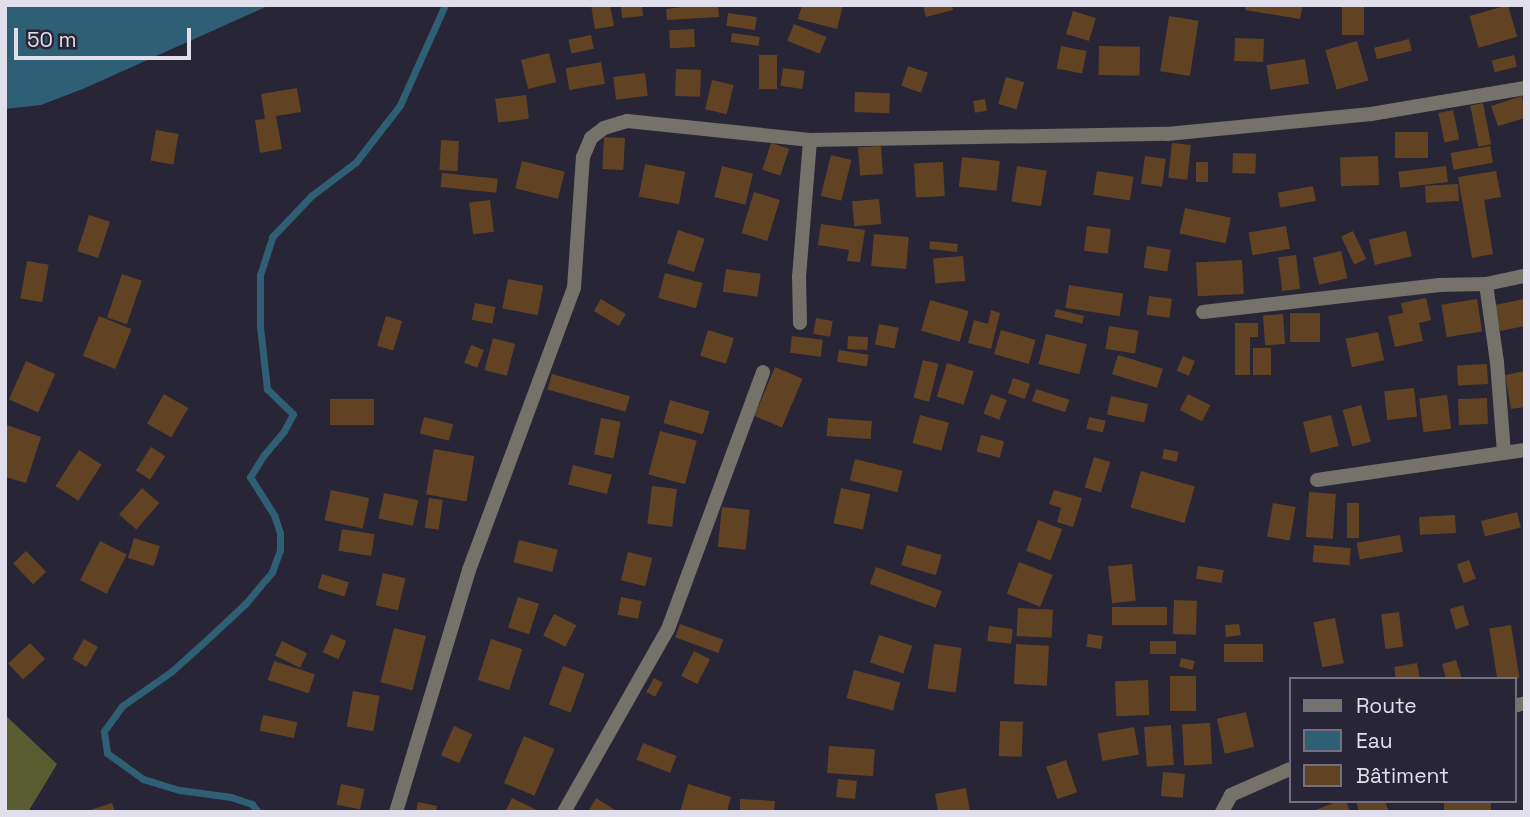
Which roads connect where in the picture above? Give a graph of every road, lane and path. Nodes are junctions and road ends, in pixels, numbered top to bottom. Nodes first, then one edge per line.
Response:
1 (1525, 88) edge
2 (810, 140) junction
3 (1525, 276) edge
4 (1486, 284) junction
5 (1203, 312) dead end
6 (800, 323) dead end
7 (763, 372) dead end
8 (1525, 450) edge
9 (1504, 453) junction
10 (1317, 480) dead end
11 (1288, 770) edge
12 (396, 812) edge
13 (564, 812) edge
14 (1222, 812) edge

1 - 2 street
2 - 6 street
2 - 12 street
3 - 4 street
4 - 5 street
4 - 9 street
7 - 13 street
8 - 9 street
9 - 10 street
11 - 14 street

